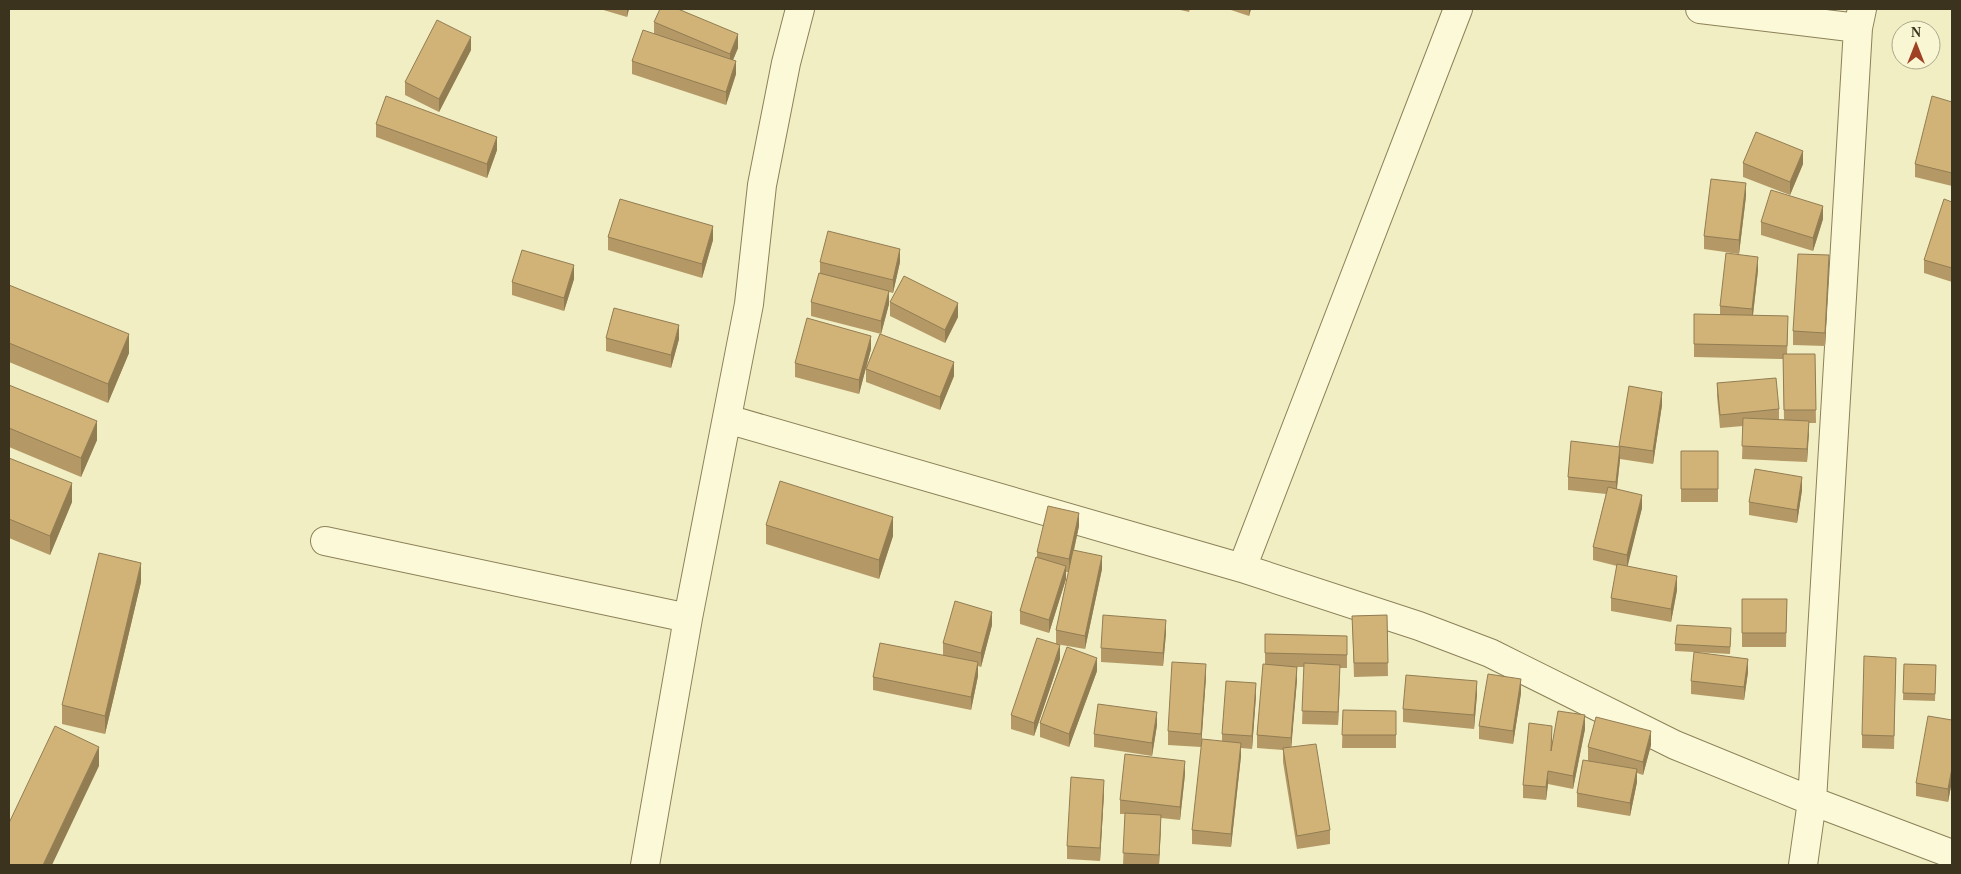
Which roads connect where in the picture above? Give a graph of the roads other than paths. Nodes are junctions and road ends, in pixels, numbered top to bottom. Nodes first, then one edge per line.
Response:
1 (800, 9) edge
2 (1458, 9) edge
3 (1700, 9) edge
4 (1860, 18) edge
5 (727, 419) junction
6 (325, 541) dead end
7 (1242, 568) junction
8 (688, 618) junction
9 (1812, 801) junction
10 (1952, 854) edge
11 (645, 865) edge
12 (1803, 865) edge

1 - 5 street
2 - 7 street
3 - 4 street
4 - 9 street
5 - 7 street
5 - 8 street
6 - 8 street
7 - 9 street
8 - 11 street
9 - 10 street
9 - 12 street

